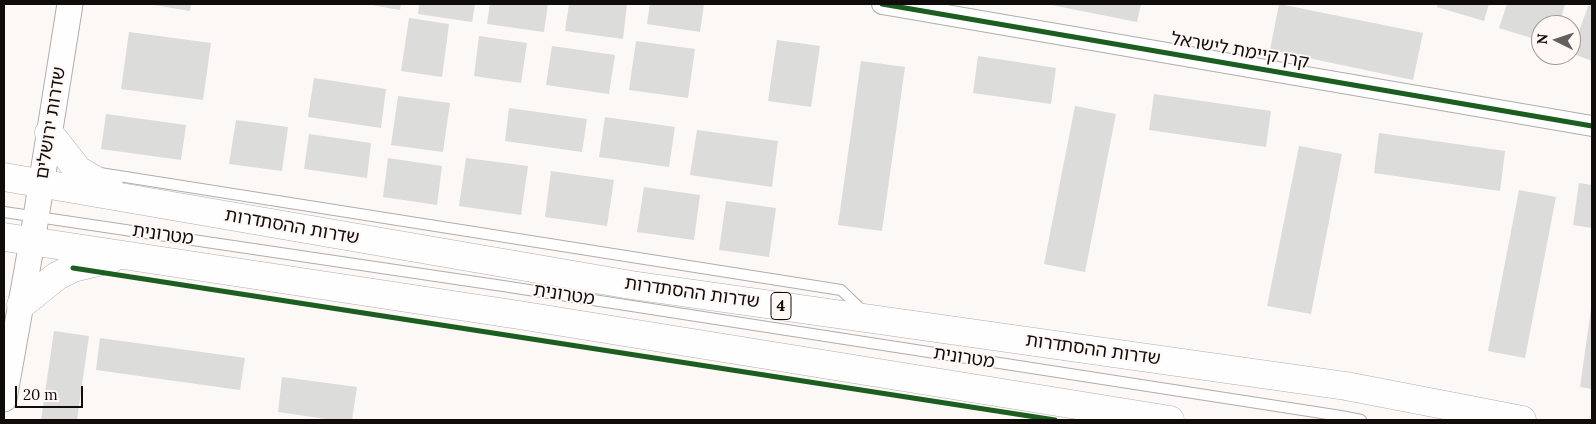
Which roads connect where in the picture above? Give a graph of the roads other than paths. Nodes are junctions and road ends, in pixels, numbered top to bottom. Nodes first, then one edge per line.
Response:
1 (70, 4) edge
2 (882, 4) edge
3 (1592, 126) edge
4 (49, 132) junction
5 (78, 170) junction
6 (4, 177) edge
7 (41, 183) junction
8 (127, 198) junction
9 (272, 200) junction
10 (233, 209) junction
11 (4, 212) edge
12 (34, 229) junction
13 (4, 237) edge
14 (126, 256) junction
15 (21, 305) junction
16 (871, 319) junction
17 (4, 398) edge
18 (1170, 420) edge
19 (1361, 420) edge
20 (1522, 420) edge

1 - 4 street, שדרות ירושלים
2 - 3 street, קרן קיימת לישראל
4 - 5 highway
4 - 7 street, שדרות ירושלים
5 - 8 highway
5 - 9 lane
6 - 7 highway, 4
7 - 8 highway, שדרות ההסתדרות / 4
7 - 12 street, שדרות ירושלים
8 - 10 highway, שדרות ההסתדרות / 4
9 - 10 lane
9 - 16 lane
10 - 16 highway, שדרות ההסתדרות / 4
11 - 12 lane, מטרונית
12 - 13 highway
12 - 14 highway
12 - 15 street, שדרות ירושלים
12 - 19 lane, מטרונית
14 - 15 highway
14 - 18 highway
15 - 17 street, שדרות ירושלים
16 - 20 highway, שדרות ההסתדרות / 4

